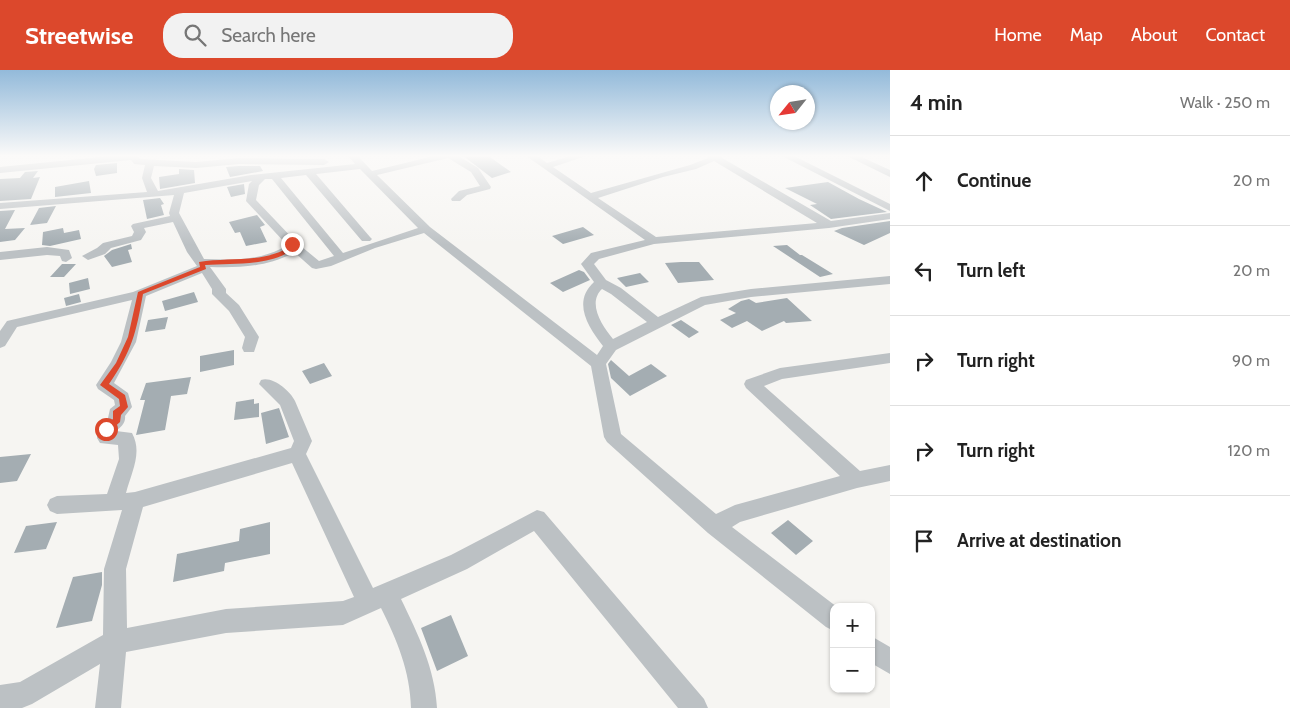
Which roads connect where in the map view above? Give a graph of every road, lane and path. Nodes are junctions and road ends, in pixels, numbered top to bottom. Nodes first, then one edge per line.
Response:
1 (150, 185) edge
2 (216, 185) edge
3 (254, 185) edge
4 (282, 185) edge
5 (320, 185) edge
6 (382, 185) edge
7 (485, 185) edge
8 (572, 185) edge
9 (632, 185) edge
10 (760, 185) edge
11 (843, 185) edge
12 (180, 191) junction
13 (151, 195) junction
14 (590, 197) junction
15 (456, 198) dead end
16 (0, 206) edge
17 (890, 208) edge
18 (890, 216) edge
19 (177, 218) junction
20 (829, 225) junction
21 (426, 229) junction
22 (366, 240) dead end
23 (654, 242) junction
24 (294, 246) junction
25 (337, 253) dead end
26 (0, 256) edge
27 (88, 256) dead end
28 (66, 258) dead end
29 (202, 266) junction
30 (890, 280) edge
31 (601, 283) junction
32 (140, 293) junction
33 (656, 322) junction
34 (0, 343) edge
35 (611, 346) junction
36 (249, 348) dead end
37 (890, 358) edge
38 (598, 364) junction
39 (267, 384) dead end
40 (297, 454) junction
41 (890, 473) edge
42 (857, 480) junction
43 (135, 501) junction
44 (114, 502) junction
45 (57, 505) dead end
46 (715, 526) junction
47 (377, 598) junction
48 (830, 616) edge
49 (115, 642) junction
50 (875, 651) edge
51 (890, 662) edge
52 (41, 685) junction
53 (0, 698) edge
54 (27, 708) edge
55 (108, 708) edge
56 (424, 708) edge
57 (695, 708) edge

1 - 13 street
2 - 12 street
3 - 24 street
4 - 25 street
5 - 22 street
6 - 21 street
7 - 15 street
8 - 14 street
9 - 14 street
10 - 20 street
11 - 17 street
12 - 13 street
12 - 19 street
13 - 16 street
14 - 23 street
18 - 20 street
19 - 27 street
19 - 29 street
20 - 23 street
21 - 24 street
21 - 38 street
23 - 31 street
24 - 29 street
26 - 28 street
29 - 32 street
29 - 36 street
30 - 33 street
31 - 33 street
31 - 35 street
32 - 34 street
32 - 44 street
33 - 35 street
35 - 38 street
37 - 42 street
38 - 46 street
39 - 40 street
40 - 43 street
40 - 47 street
41 - 42 street
42 - 46 street
43 - 44 street
43 - 49 street
44 - 45 street
46 - 48 street
47 - 49 street
47 - 56 street
47 - 57 street
49 - 52 street
49 - 55 street
50 - 51 street
52 - 53 street
52 - 54 street

